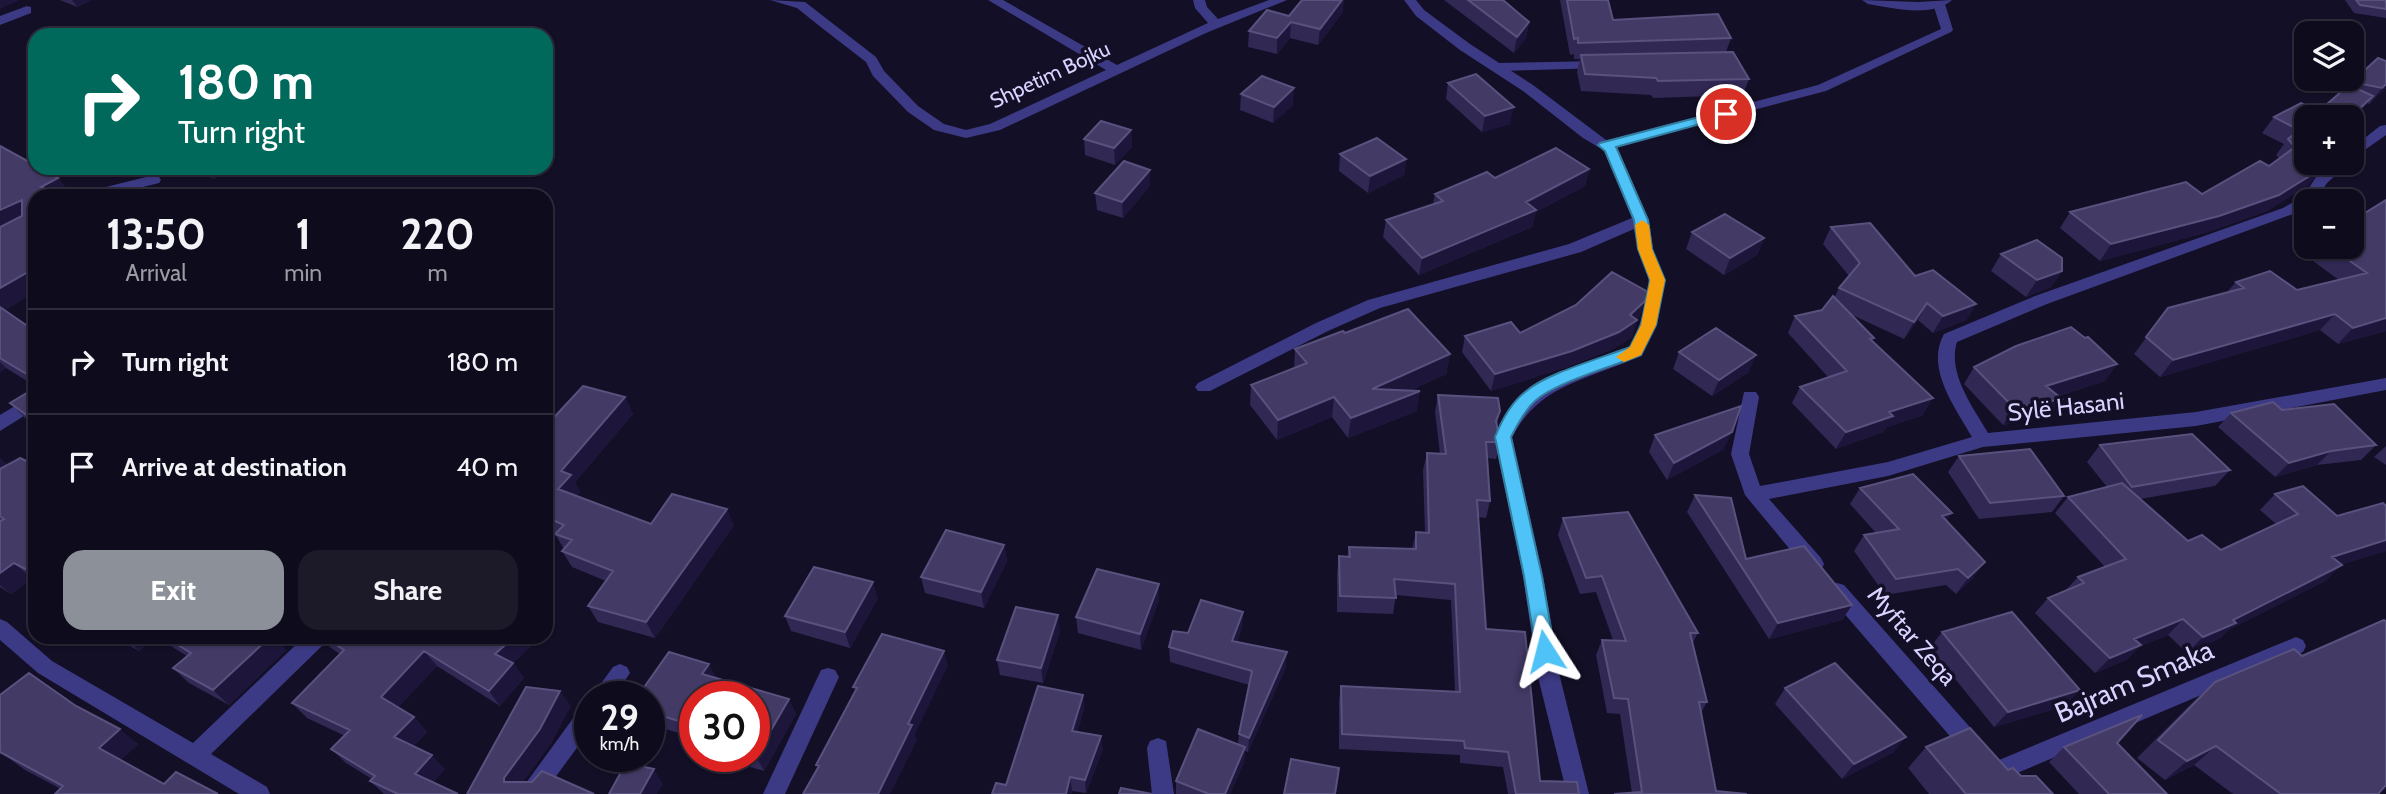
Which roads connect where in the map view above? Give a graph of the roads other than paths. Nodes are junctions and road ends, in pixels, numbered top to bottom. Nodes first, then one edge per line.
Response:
1 (776, 0) edge
2 (994, 0) edge
3 (1199, 0) edge
4 (1281, 0) edge
5 (1410, 0) edge
6 (1868, 0) edge
7 (1942, 2) edge
8 (27, 10) dead end
9 (0, 21) edge
10 (1216, 24) junction
11 (1608, 65) edge
12 (1497, 67) junction
13 (1115, 69) junction
14 (2385, 129) edge
15 (1605, 145) junction
16 (2364, 146) edge
17 (2327, 175) edge
18 (154, 180) dead end
19 (117, 189) edge
20 (1641, 220) junction
21 (2386, 384) edge
22 (1204, 387) dead end
23 (1750, 397) dead end
24 (28, 405) edge
25 (0, 424) edge
26 (1983, 440) junction
27 (1754, 495) junction
28 (0, 628) edge
29 (311, 644) edge
30 (2296, 646) dead end
31 (45, 667) junction
32 (620, 673) dead end
33 (828, 677) dead end
34 (614, 681) edge
35 (27, 682) edge
36 (574, 735) edge
37 (1158, 748) dead end
38 (194, 756) junction
39 (2002, 779) joint
40 (259, 794) edge
41 (530, 794) edge
42 (774, 794) edge
43 (1163, 794) edge
44 (1578, 794) edge

1 - 13 street, Shpetim Bojku
2 - 13 street
3 - 10 street
4 - 10 street, Shpetim Bojku
5 - 12 street
6 - 7 street
7 - 15 lane
8 - 9 street
10 - 13 street, Shpetim Bojku
11 - 12 lane
12 - 15 street
14 - 16 street
15 - 20 street
17 - 26 street
18 - 19 street
20 - 22 street
20 - 44 street
21 - 26 street, Sylë Hasani
23 - 27 street, Myftar Zeqa
24 - 25 street
26 - 27 street, Sylë Hasani
27 - 39 street, Myftar Zeqa
28 - 31 street
29 - 38 street
30 - 39 street, Bajram Smaka
31 - 35 street
31 - 38 street
32 - 34 street
33 - 42 street
36 - 41 street
37 - 43 street
38 - 40 street

